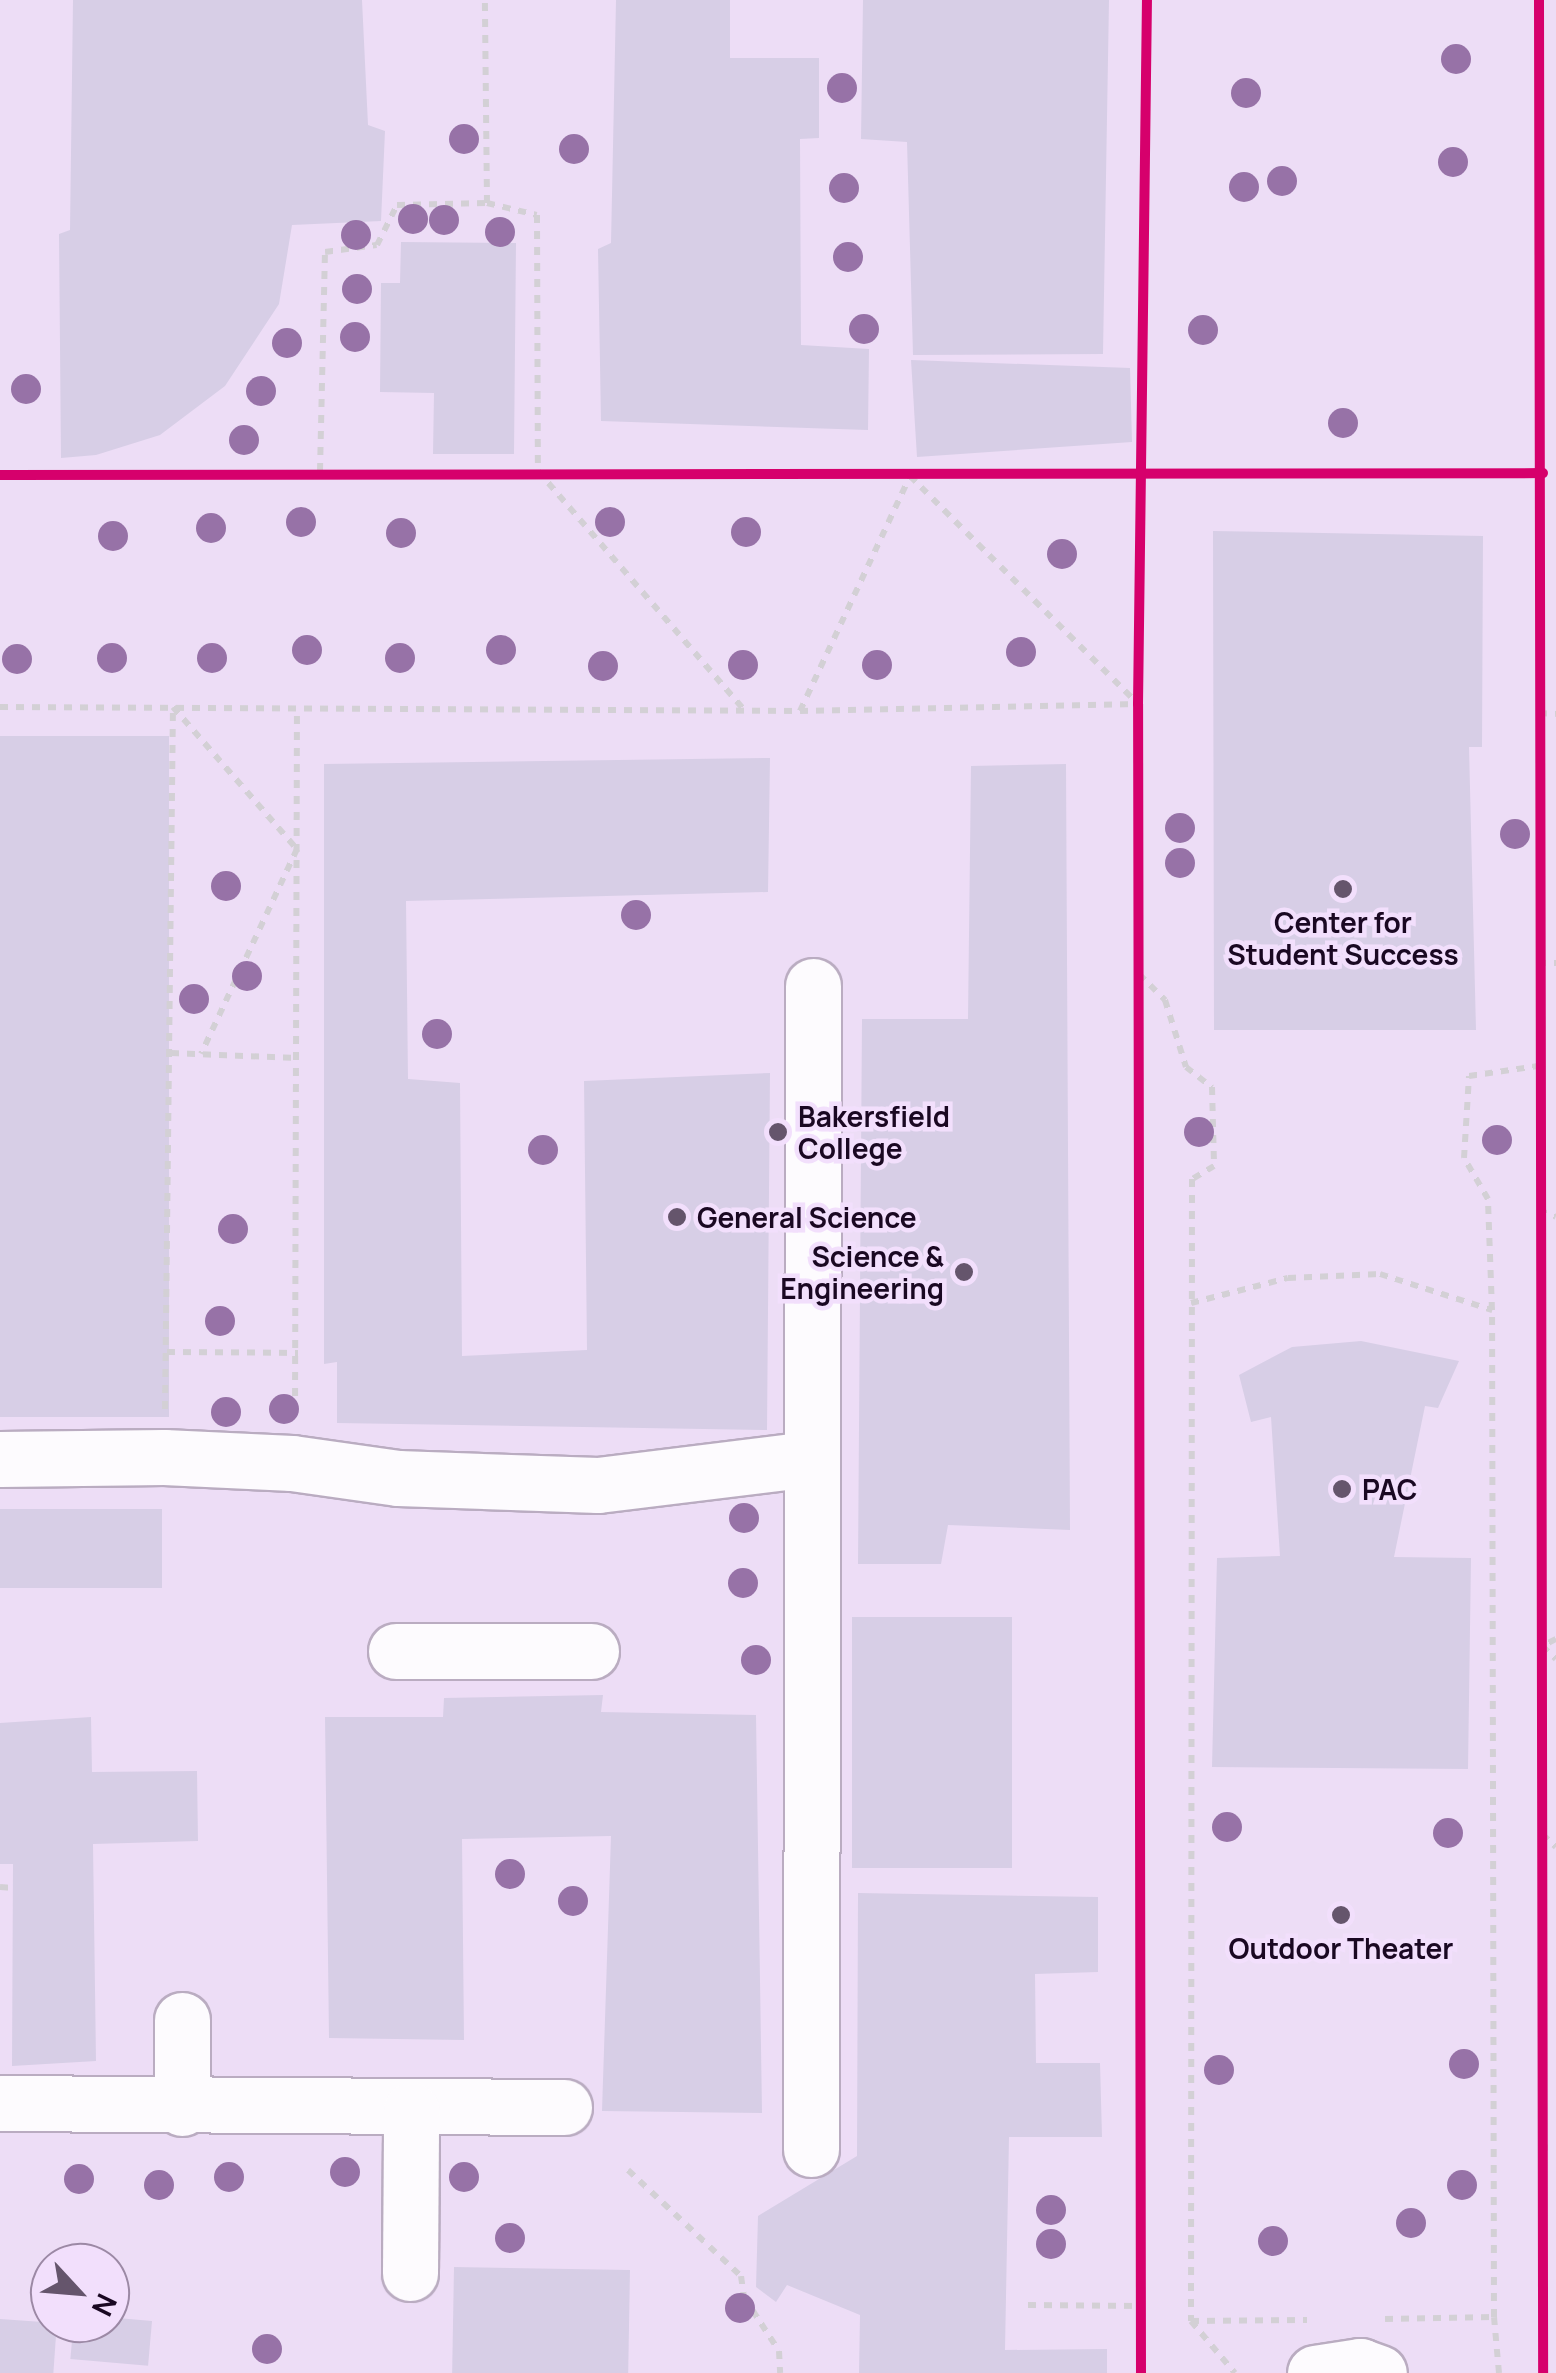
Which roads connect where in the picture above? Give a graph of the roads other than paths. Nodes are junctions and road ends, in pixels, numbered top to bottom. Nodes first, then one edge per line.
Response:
1 (813, 986) dead end
2 (0, 1460) edge
3 (810, 1460) junction
4 (396, 1650) dead end
5 (591, 1650) dead end
6 (182, 2020) dead end
7 (0, 2103) edge
8 (182, 2108) junction
9 (564, 2108) dead end
10 (411, 2110) junction
11 (811, 2149) dead end
12 (410, 2274) dead end
13 (1315, 2373) edge
14 (1379, 2373) edge

1 - 3 street
2 - 3 street
3 - 11 street
4 - 5 street
6 - 8 street
7 - 8 street
8 - 10 street
9 - 10 street
10 - 12 street
13 - 14 street

